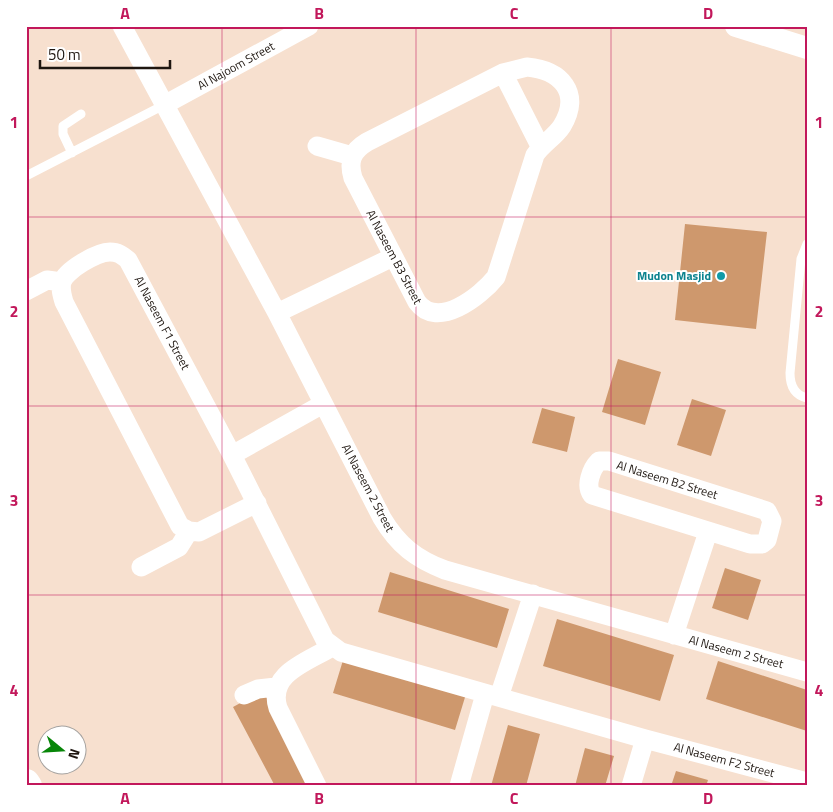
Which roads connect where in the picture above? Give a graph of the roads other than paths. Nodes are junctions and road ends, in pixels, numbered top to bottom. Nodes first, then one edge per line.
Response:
1 (122, 26) edge
2 (309, 26) edge
3 (736, 26) edge
4 (807, 48) edge
5 (503, 73) junction
6 (164, 106) junction
7 (81, 114) dead end
8 (317, 146) dead end
9 (540, 146) junction
10 (72, 153) junction
11 (352, 156) junction
12 (26, 176) edge
13 (807, 244) edge
14 (393, 257) junction
15 (62, 282) junction
16 (26, 291) edge
17 (278, 313) junction
18 (807, 398) edge
19 (323, 404) junction
20 (232, 455) junction
21 (257, 504) junction
22 (189, 531) junction
23 (708, 532) junction
24 (141, 567) dead end
25 (533, 594) junction
26 (674, 635) junction
27 (332, 647) junction
28 (807, 672) edge
29 (276, 687) junction
30 (244, 695) dead end
31 (492, 695) junction
32 (645, 738) junction
33 (805, 783) edge
34 (317, 786) edge
35 (459, 786) edge
36 (632, 786) edge

1 - 6 street, Al Naseem 2 Street
2 - 6 street, Al Najoom Street
3 - 4 street
5 - 9 street
5 - 9 street, Al Naseem B3 Street
5 - 11 street, Al Naseem B3 Street
6 - 10 lane
6 - 17 street, Al Naseem 2 Street
7 - 10 lane
8 - 11 street
9 - 14 street, Al Naseem B3 Street
10 - 12 lane
11 - 14 street, Al Naseem B3 Street
13 - 18 lane
14 - 17 street
15 - 16 street
15 - 20 street, Al Naseem F1 Street
15 - 22 street
17 - 19 street, Al Naseem 2 Street
19 - 20 street
19 - 25 street, Al Naseem 2 Street
20 - 21 street, Al Naseem F1 Street
21 - 22 street
21 - 27 street, Al Naseem F1 Street
22 - 24 street
23 - 23 street, Al Naseem B2 Street
23 - 26 street
25 - 26 street, Al Naseem 2 Street
25 - 31 street
26 - 28 street, Al Naseem 2 Street
27 - 29 street
27 - 31 street, Al Naseem F2 Street
29 - 30 street
29 - 34 street
31 - 32 street, Al Naseem F2 Street
31 - 35 street
32 - 33 street, Al Naseem F2 Street
32 - 36 street

